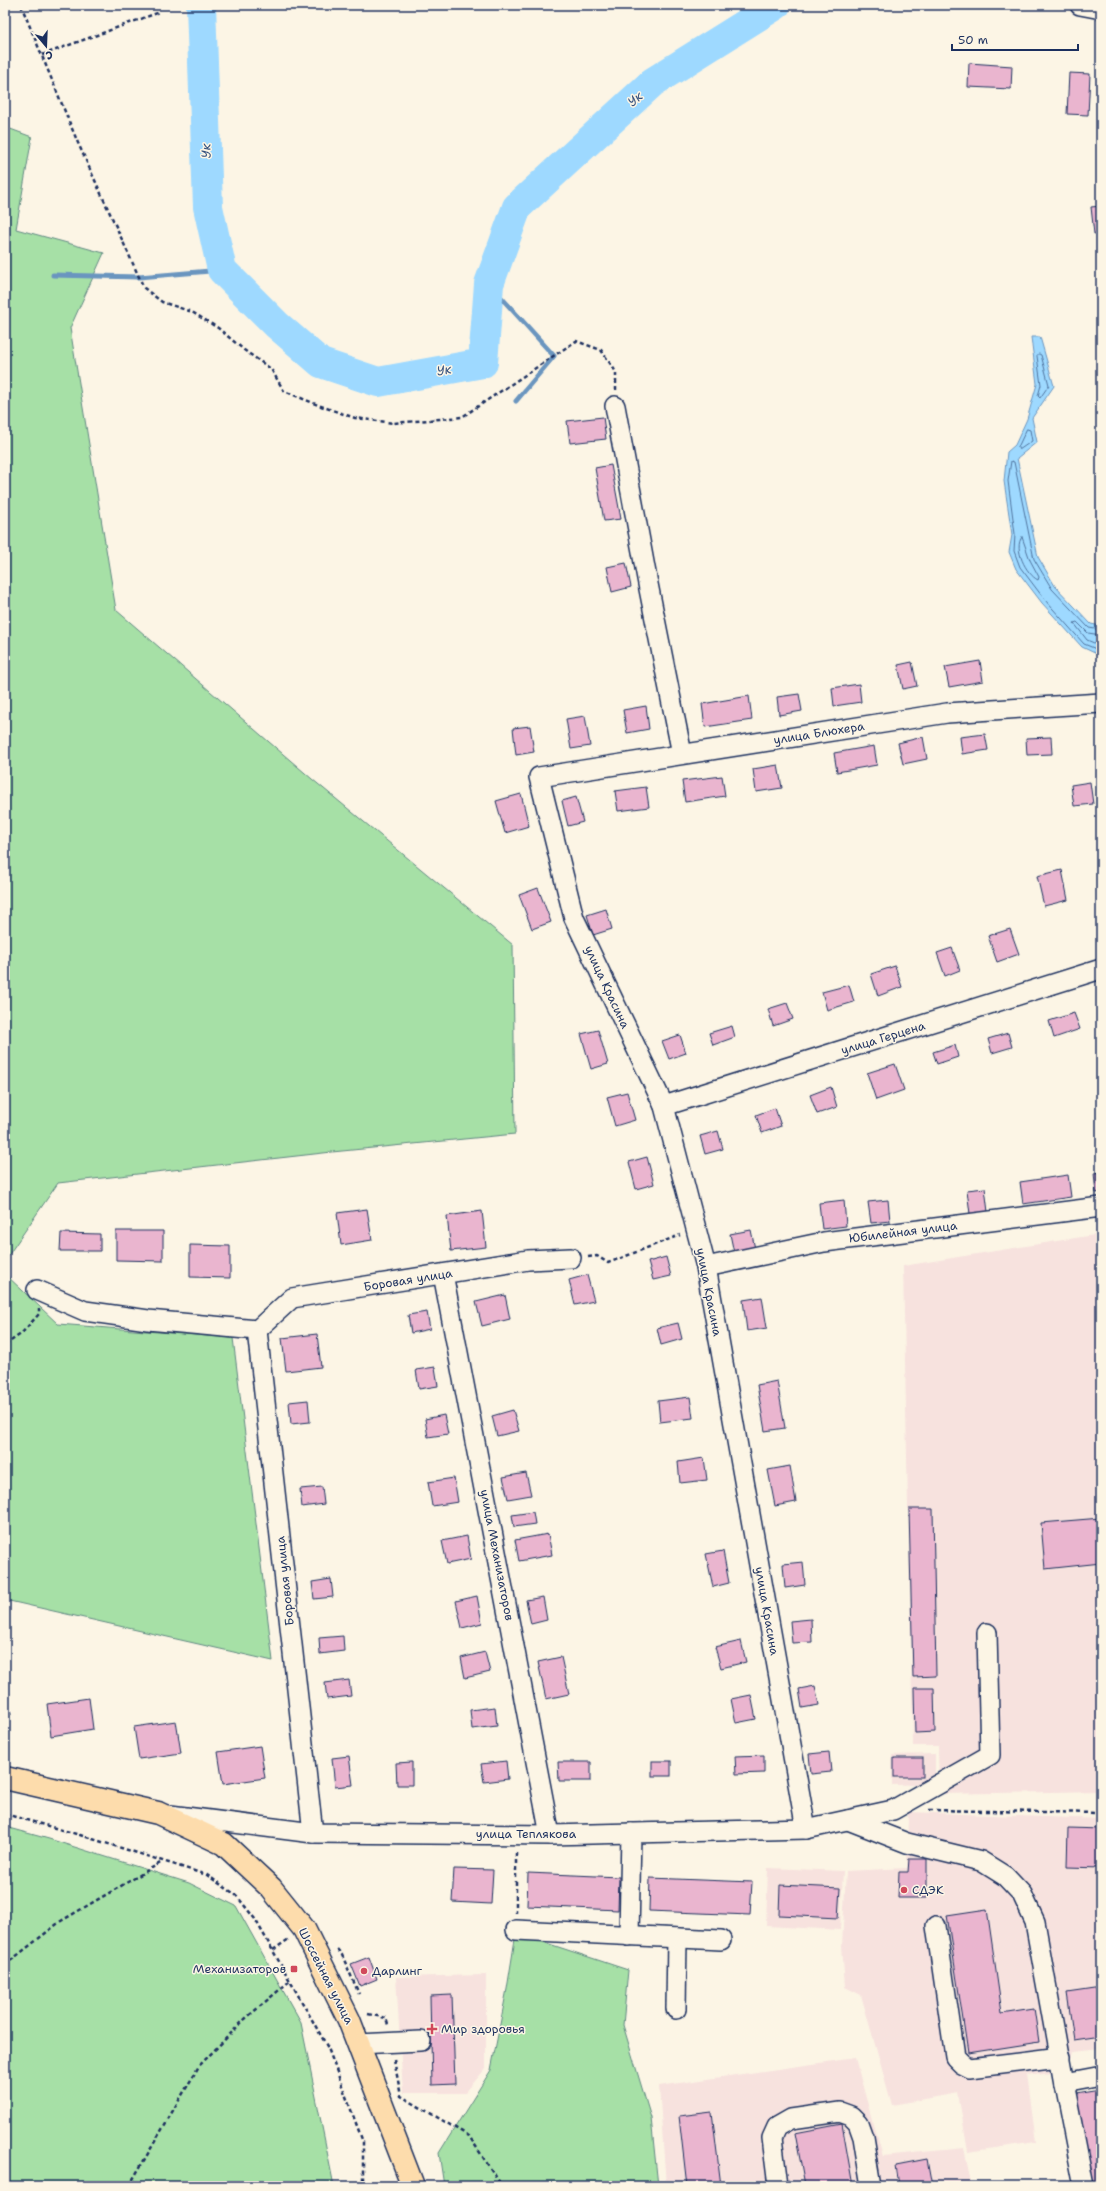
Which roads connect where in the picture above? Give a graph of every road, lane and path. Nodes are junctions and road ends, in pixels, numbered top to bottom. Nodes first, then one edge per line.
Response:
1 (21, 5) edge
2 (1080, 5) edge
3 (1101, 9) edge
4 (160, 12) dead end
5 (42, 55) junction
6 (615, 406) joint
7 (1101, 703) edge
8 (682, 754) junction
9 (539, 777) joint
10 (1101, 969) edge
11 (664, 1106) junction
12 (1101, 1207) edge
13 (696, 1229) junction
14 (571, 1258) joint
15 (706, 1267) junction
16 (443, 1274) junction
17 (37, 1290) joint
18 (257, 1330) junction
19 (5, 1345) edge
20 (987, 1633) dead end
21 (5, 1778) edge
22 (924, 1810) dead end
23 (158, 1813) junction
24 (1101, 1813) edge
25 (5, 1814) edge
26 (848, 1820) junction
27 (806, 1829) junction
28 (313, 1833) junction
29 (631, 1833) junction
30 (516, 1835) junction
31 (550, 1835) junction
32 (162, 1862) junction
33 (936, 1926) dead end
34 (516, 1930) joint
35 (629, 1936) junction
36 (677, 1938) junction
37 (721, 1940) dead end
38 (5, 1965) edge
39 (291, 1980) junction
40 (676, 2009) dead end
41 (420, 2041) dead end
42 (358, 2044) junction
43 (1060, 2056) junction
44 (1101, 2076) edge
45 (1064, 2082) junction
46 (407, 2180) edge
47 (129, 2186) edge
48 (363, 2186) edge
49 (778, 2186) edge
50 (871, 2186) edge
51 (1084, 2186) edge

1 - 5 path
2 - 3 street
4 - 5 path
5 - 6 path
6 - 8 street
7 - 8 street, улица Блюхера
8 - 9 street, улица Блюхера
9 - 11 street, улица Красина
10 - 11 street, улица Герцена
11 - 13 street, улица Красина
12 - 15 street, Юбилейная улица
13 - 14 path
13 - 15 street, улица Красина
14 - 16 street, Боровая улица
15 - 27 street, улица Красина
16 - 18 street, Боровая улица
16 - 31 street, улица Механизаторов
17 - 18 street
17 - 19 path
18 - 28 street, Боровая улица
20 - 26 street, улица Теплякова
21 - 23 main road, Шоссейная улица
22 - 24 path
23 - 28 street, улица Теплякова
23 - 42 main road, Шоссейная улица
25 - 32 path
26 - 27 street, улица Теплякова
26 - 43 street
27 - 29 street, улица Теплякова
28 - 30 street, улица Теплякова
29 - 31 street, улица Теплякова
29 - 35 street
30 - 31 street, улица Теплякова
30 - 34 path
32 - 38 path
32 - 39 path
33 - 43 street
34 - 35 street
35 - 36 street
36 - 37 street
36 - 40 street
39 - 47 path
39 - 48 path
41 - 42 street
42 - 46 main road, Шоссейная улица
43 - 45 street
44 - 45 street
45 - 51 street
49 - 50 street

